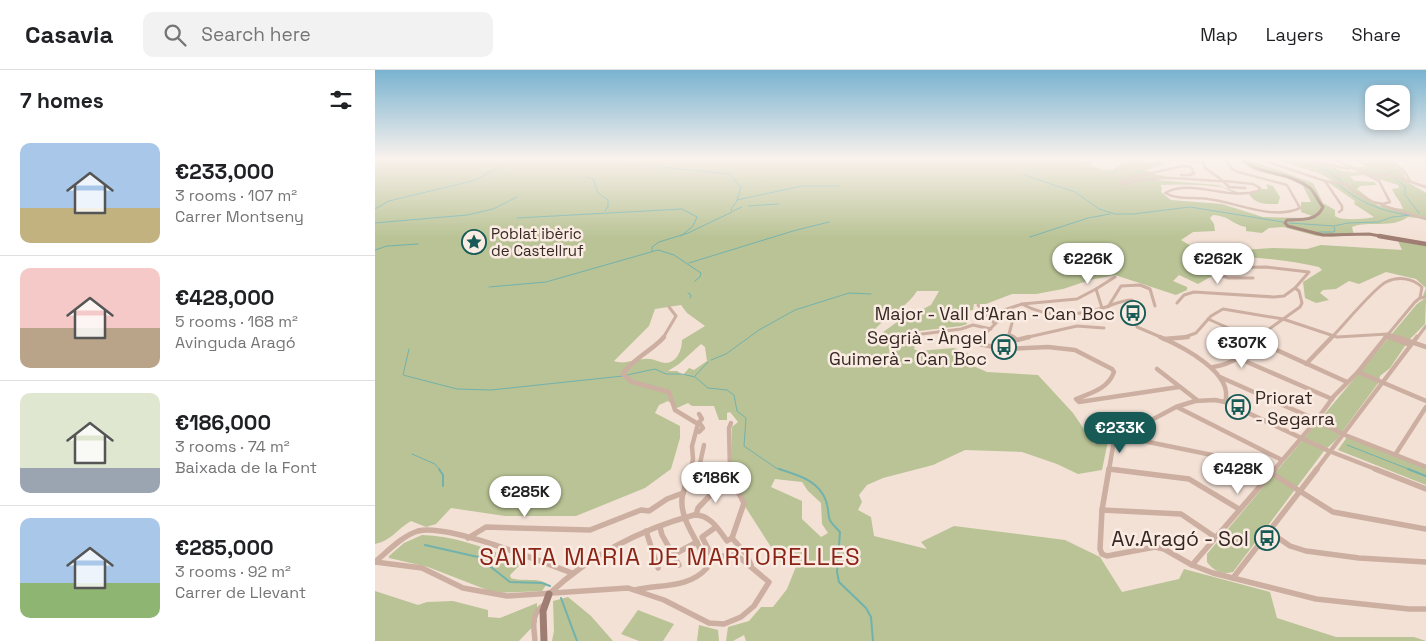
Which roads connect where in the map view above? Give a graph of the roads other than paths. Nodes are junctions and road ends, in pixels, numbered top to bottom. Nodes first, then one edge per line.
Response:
1 (1228, 186) edge
2 (1256, 186) edge
3 (1287, 186) edge
4 (1304, 186) edge
5 (1328, 186) edge
6 (1348, 186) edge
7 (1381, 186) edge
8 (1245, 188) dead end
9 (1377, 203) junction
10 (1339, 212) dead end
11 (1426, 219) edge
12 (1426, 244) edge
13 (1188, 263) dead end
14 (1199, 268) junction
15 (1115, 277) dead end
16 (1253, 278) dead end
17 (1295, 288) junction
18 (1096, 289) junction
19 (1420, 298) junction
20 (1426, 298) edge
21 (1177, 302) dead end
22 (1022, 304) junction
23 (978, 305) dead end
24 (1155, 306) dead end
25 (669, 307) dead end
26 (1108, 307) junction
27 (1102, 308) junction
28 (1009, 310) junction
29 (1208, 319) junction
30 (1283, 319) junction
31 (995, 324) junction
32 (1426, 326) edge
33 (1104, 328) dead end
34 (991, 329) junction
35 (1255, 330) dead end
36 (922, 334) dead end
37 (1387, 335) junction
38 (1333, 336) junction
39 (1171, 341) junction
40 (1257, 342) junction
41 (1411, 344) junction
42 (1426, 347) edge
43 (1240, 359) junction
44 (1306, 364) junction
45 (1213, 368) junction
46 (1157, 369) dead end
47 (1358, 372) junction
48 (1219, 376) junction
49 (1347, 382) junction
50 (1382, 382) junction
51 (1179, 387) junction
52 (1332, 399) junction
53 (1197, 400) junction
54 (1426, 401) edge
55 (1225, 402) junction
56 (1177, 407) junction
57 (1426, 407) edge
58 (699, 414) dead end
59 (1316, 420) junction
60 (731, 423) dead end
61 (699, 432) junction
62 (1342, 433) junction
63 (1119, 436) junction
64 (1301, 438) junction
65 (704, 444) dead end
66 (1329, 451) junction
67 (1395, 455) junction
68 (1282, 460) junction
69 (1426, 467) edge
70 (1109, 469) junction
71 (1271, 473) junction
72 (687, 480) junction
73 (1261, 484) junction
74 (720, 485) dead end
75 (1300, 489) junction
76 (1426, 489) edge
77 (683, 493) junction
78 (1239, 509) junction
79 (1101, 510) junction
80 (696, 515) junction
81 (686, 519) junction
82 (660, 527) junction
83 (716, 527) junction
84 (1426, 529) edge
85 (646, 531) junction
86 (1268, 531) junction
87 (1215, 536) junction
88 (468, 538) junction
89 (732, 538) junction
90 (697, 542) junction
91 (673, 555) junction
92 (713, 558) junction
93 (706, 561) junction
94 (375, 562) edge
95 (1426, 562) edge
96 (679, 565) dead end
97 (1192, 565) junction
98 (751, 566) junction
99 (658, 568) dead end
100 (572, 573) junction
101 (1233, 578) junction
102 (635, 590) junction
103 (549, 594) junction
104 (544, 605) junction
105 (1426, 609) edge
106 (535, 641) edge
107 (544, 641) edge

1 - 8 street
2 - 3 street
4 - 12 street
5 - 10 street
6 - 9 street
7 - 9 street
9 - 11 street
13 - 14 street
14 - 16 street
14 - 17 street
15 - 18 street
17 - 21 street
17 - 30 street
18 - 22 street
18 - 27 street
19 - 20 street
19 - 37 street
19 - 38 street
22 - 27 street
22 - 28 street
23 - 31 street
24 - 26 street
25 - 61 street
26 - 27 street
26 - 39 street
28 - 31 street
28 - 33 street
29 - 30 street
29 - 39 street
29 - 40 street
30 - 35 street
30 - 38 street
31 - 34 street
32 - 41 street
34 - 36 street
34 - 51 street
37 - 38 street
37 - 41 street
37 - 47 street
38 - 44 street
39 - 45 street
40 - 43 street
40 - 44 street
41 - 42 street
41 - 50 street
43 - 45 street
43 - 52 street
44 - 49 street
45 - 48 street
46 - 51 street
47 - 49 street
47 - 50 street
48 - 55 street
48 - 59 street
49 - 52 street
50 - 54 street
50 - 62 street
51 - 53 street
52 - 59 street
53 - 55 street
53 - 56 street
55 - 64 street
56 - 63 street
56 - 68 street
57 - 67 street
58 - 61 street
59 - 62 street
59 - 64 street
60 - 89 street
61 - 72 street
62 - 66 street
62 - 67 street
63 - 70 street
63 - 73 street
64 - 66 street
64 - 68 street
65 - 72 street
66 - 75 street
66 - 76 street
67 - 69 street
68 - 71 street
70 - 78 street
70 - 79 street
71 - 73 street
71 - 75 street
72 - 77 street
73 - 78 street
74 - 80 street
75 - 84 street
75 - 86 street
77 - 81 street
77 - 88 street
78 - 87 street
79 - 87 street
79 - 97 street
80 - 81 street
80 - 83 street
81 - 82 street
81 - 90 street
82 - 85 street
82 - 91 street
83 - 89 street
83 - 92 street
85 - 99 street
85 - 100 street
86 - 95 street
86 - 101 street
87 - 97 street
88 - 94 street
88 - 100 street
89 - 98 street
90 - 91 street
90 - 93 street
91 - 96 street
92 - 93 street
92 - 98 street
93 - 102 street
94 - 103 street
97 - 101 street
98 - 102 street
100 - 103 street
101 - 105 street
102 - 103 street
103 - 104 street
104 - 106 street
104 - 107 street

